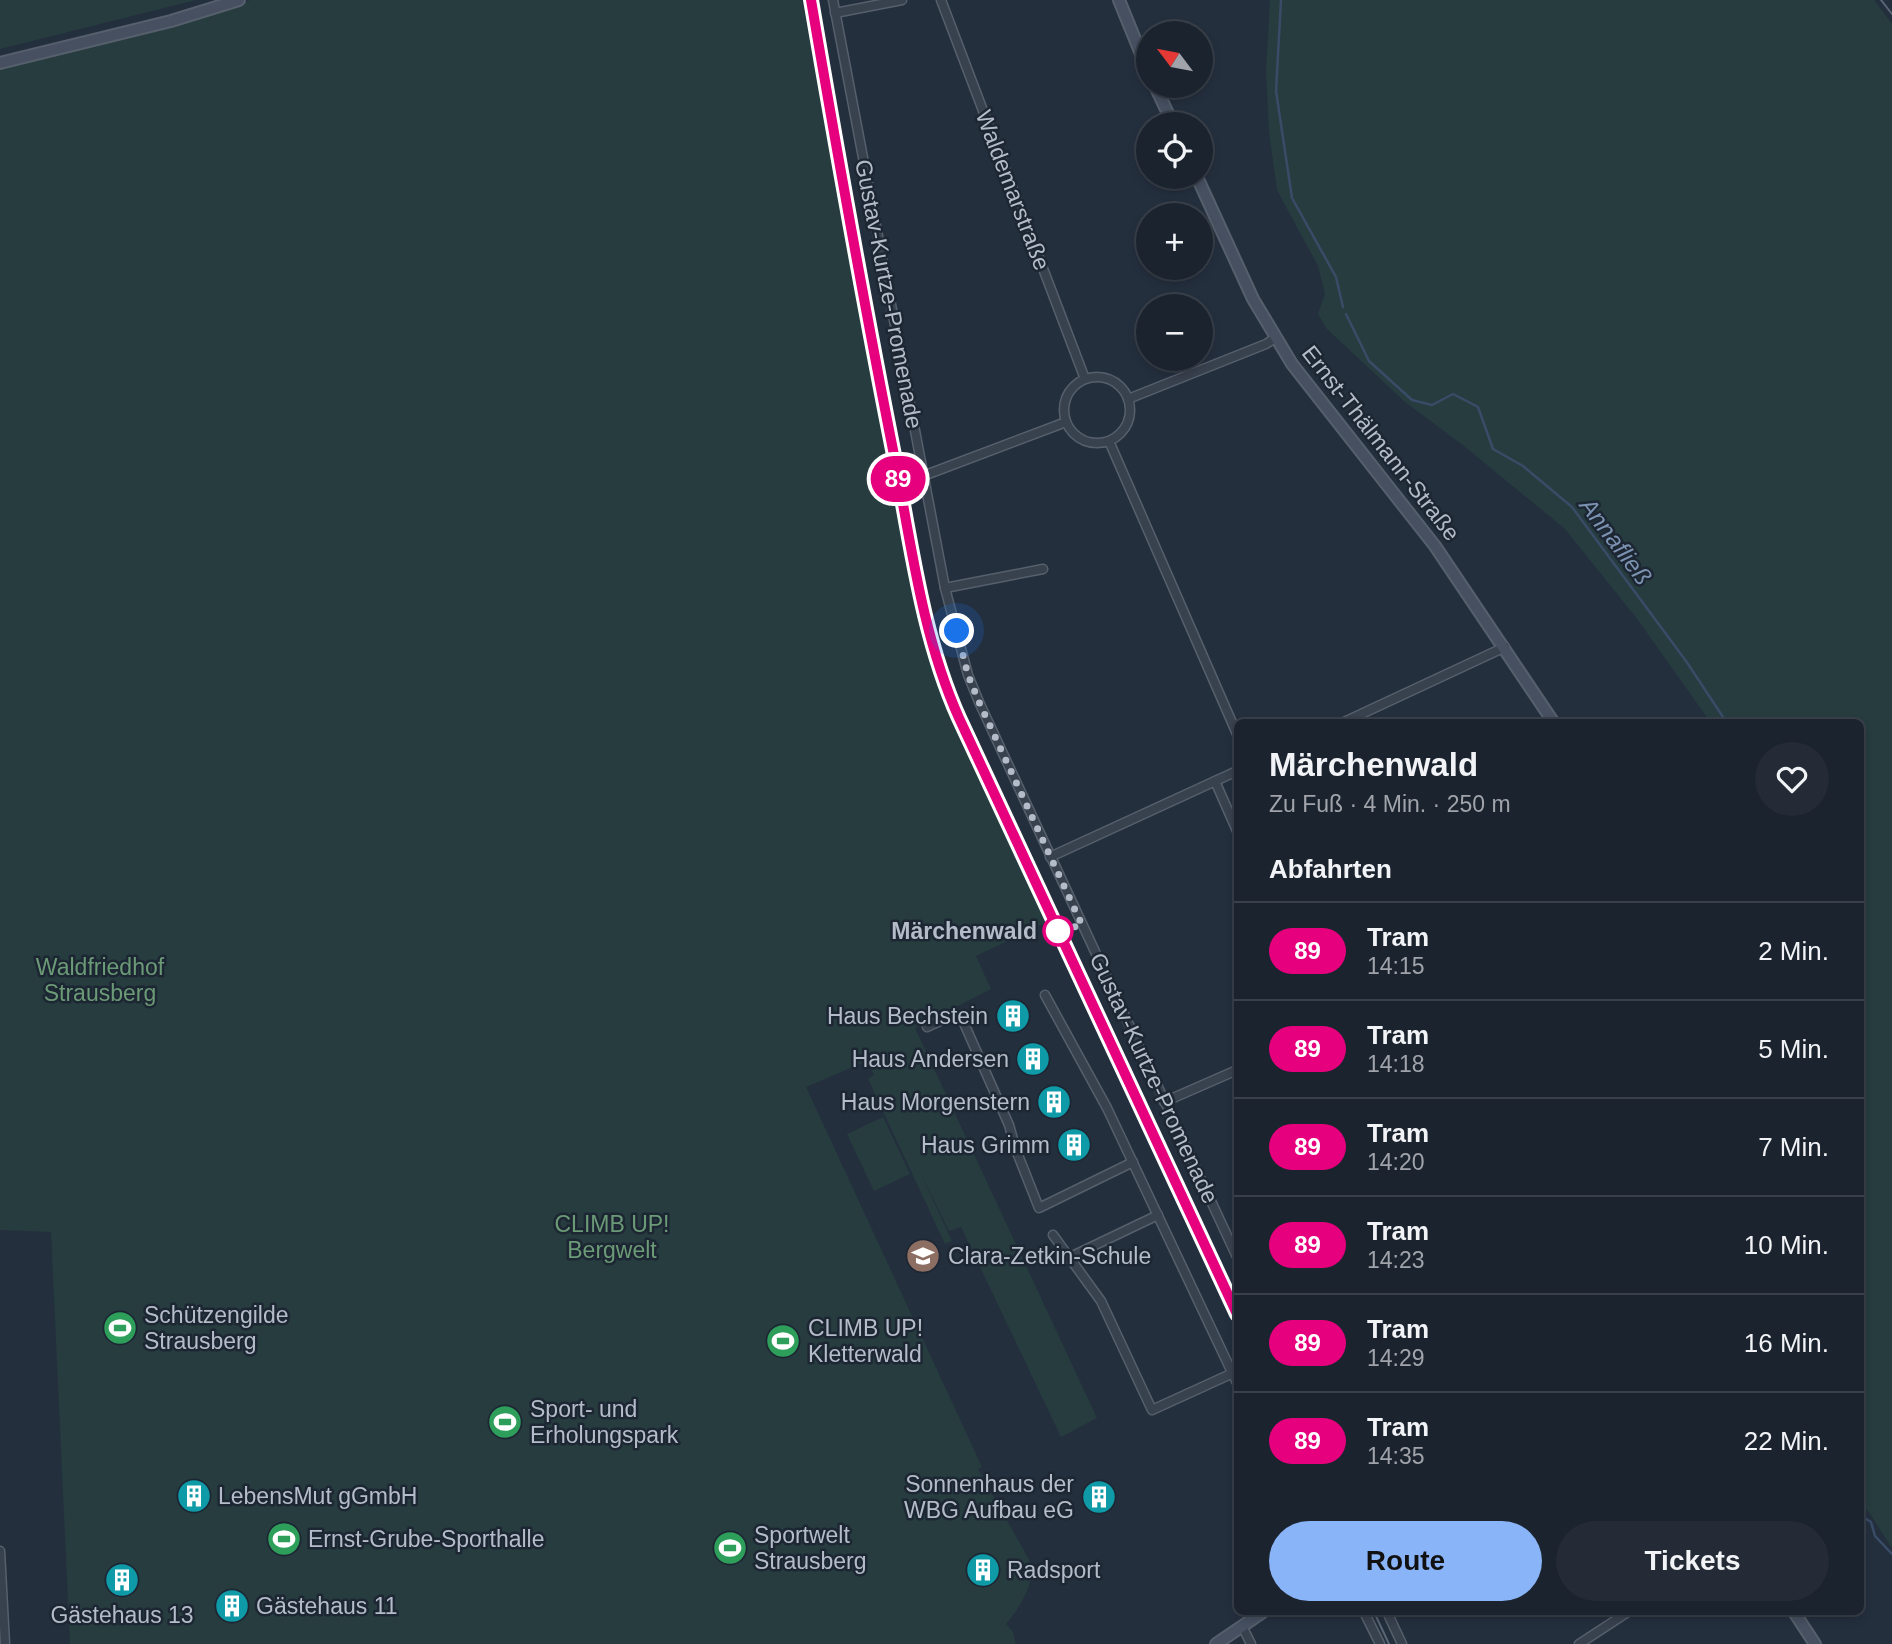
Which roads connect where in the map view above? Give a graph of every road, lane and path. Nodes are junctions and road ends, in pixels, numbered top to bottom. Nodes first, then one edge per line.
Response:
1 (239, 0) edge
2 (833, 0) edge
3 (902, 0) edge
4 (941, 0) edge
5 (1119, 0) edge
6 (835, 13) junction
7 (1136, 42) edge
8 (0, 63) edge
9 (1203, 189) edge
10 (1275, 338) junction
11 (1085, 379) junction
12 (1128, 399) junction
13 (1066, 422) junction
14 (1109, 441) junction
15 (923, 476) junction
16 (1043, 569) dead end
17 (945, 588) junction
18 (1505, 647) junction
19 (1351, 719) edge
20 (1551, 719) edge
21 (1234, 727) edge
22 (1234, 772) edge
23 (1215, 781) junction
24 (1234, 824) edge
25 (1050, 857) junction
26 (1045, 995) dead end
27 (927, 1027) dead end
28 (1234, 1071) edge
29 (1164, 1102) junction
30 (1133, 1162) junction
31 (1158, 1215) junction
32 (1053, 1235) dead end
33 (1234, 1251) edge
34 (1068, 1258) junction
35 (1233, 1373) joint
36 (0, 1551) edge
37 (1258, 1615) edge
38 (1366, 1615) edge
39 (1388, 1615) edge
40 (1623, 1615) edge
41 (1796, 1615) edge
42 (1242, 1626) junction
43 (1595, 1633) junction
44 (5, 1644) edge
45 (1216, 1644) edge
46 (1251, 1644) edge
47 (1380, 1644) edge
48 (1402, 1644) edge
49 (1580, 1644) edge
50 (1602, 1644) edge
51 (1815, 1644) edge

1 - 8 main road
2 - 6 street, Gustav-Kurtze-Promenade
3 - 6 street
4 - 11 street, Waldemarstraße
5 - 7 main road
6 - 15 street, Gustav-Kurtze-Promenade
9 - 10 main road, Ernst-Thälmann-Straße
10 - 12 street
10 - 18 main road, Ernst-Thälmann-Straße
11 - 12 street
11 - 13 street
12 - 14 street
13 - 14 street
13 - 15 street
14 - 21 street
15 - 17 street, Gustav-Kurtze-Promenade
16 - 17 street
17 - 25 street, Gustav-Kurtze-Promenade
18 - 19 street
18 - 20 main road, Ernst-Thälmann-Straße
22 - 23 street
23 - 24 street
23 - 25 street
25 - 29 street, Gustav-Kurtze-Promenade
26 - 30 street
27 - 30 street
28 - 29 street
29 - 33 street, Gustav-Kurtze-Promenade
30 - 31 street
31 - 34 street
31 - 35 street
32 - 34 street
34 - 35 street
36 - 44 street
37 - 42 main road
38 - 47 street
39 - 48 street
40 - 43 street
41 - 51 main road
42 - 45 main road
42 - 46 street
43 - 49 street
43 - 50 street

